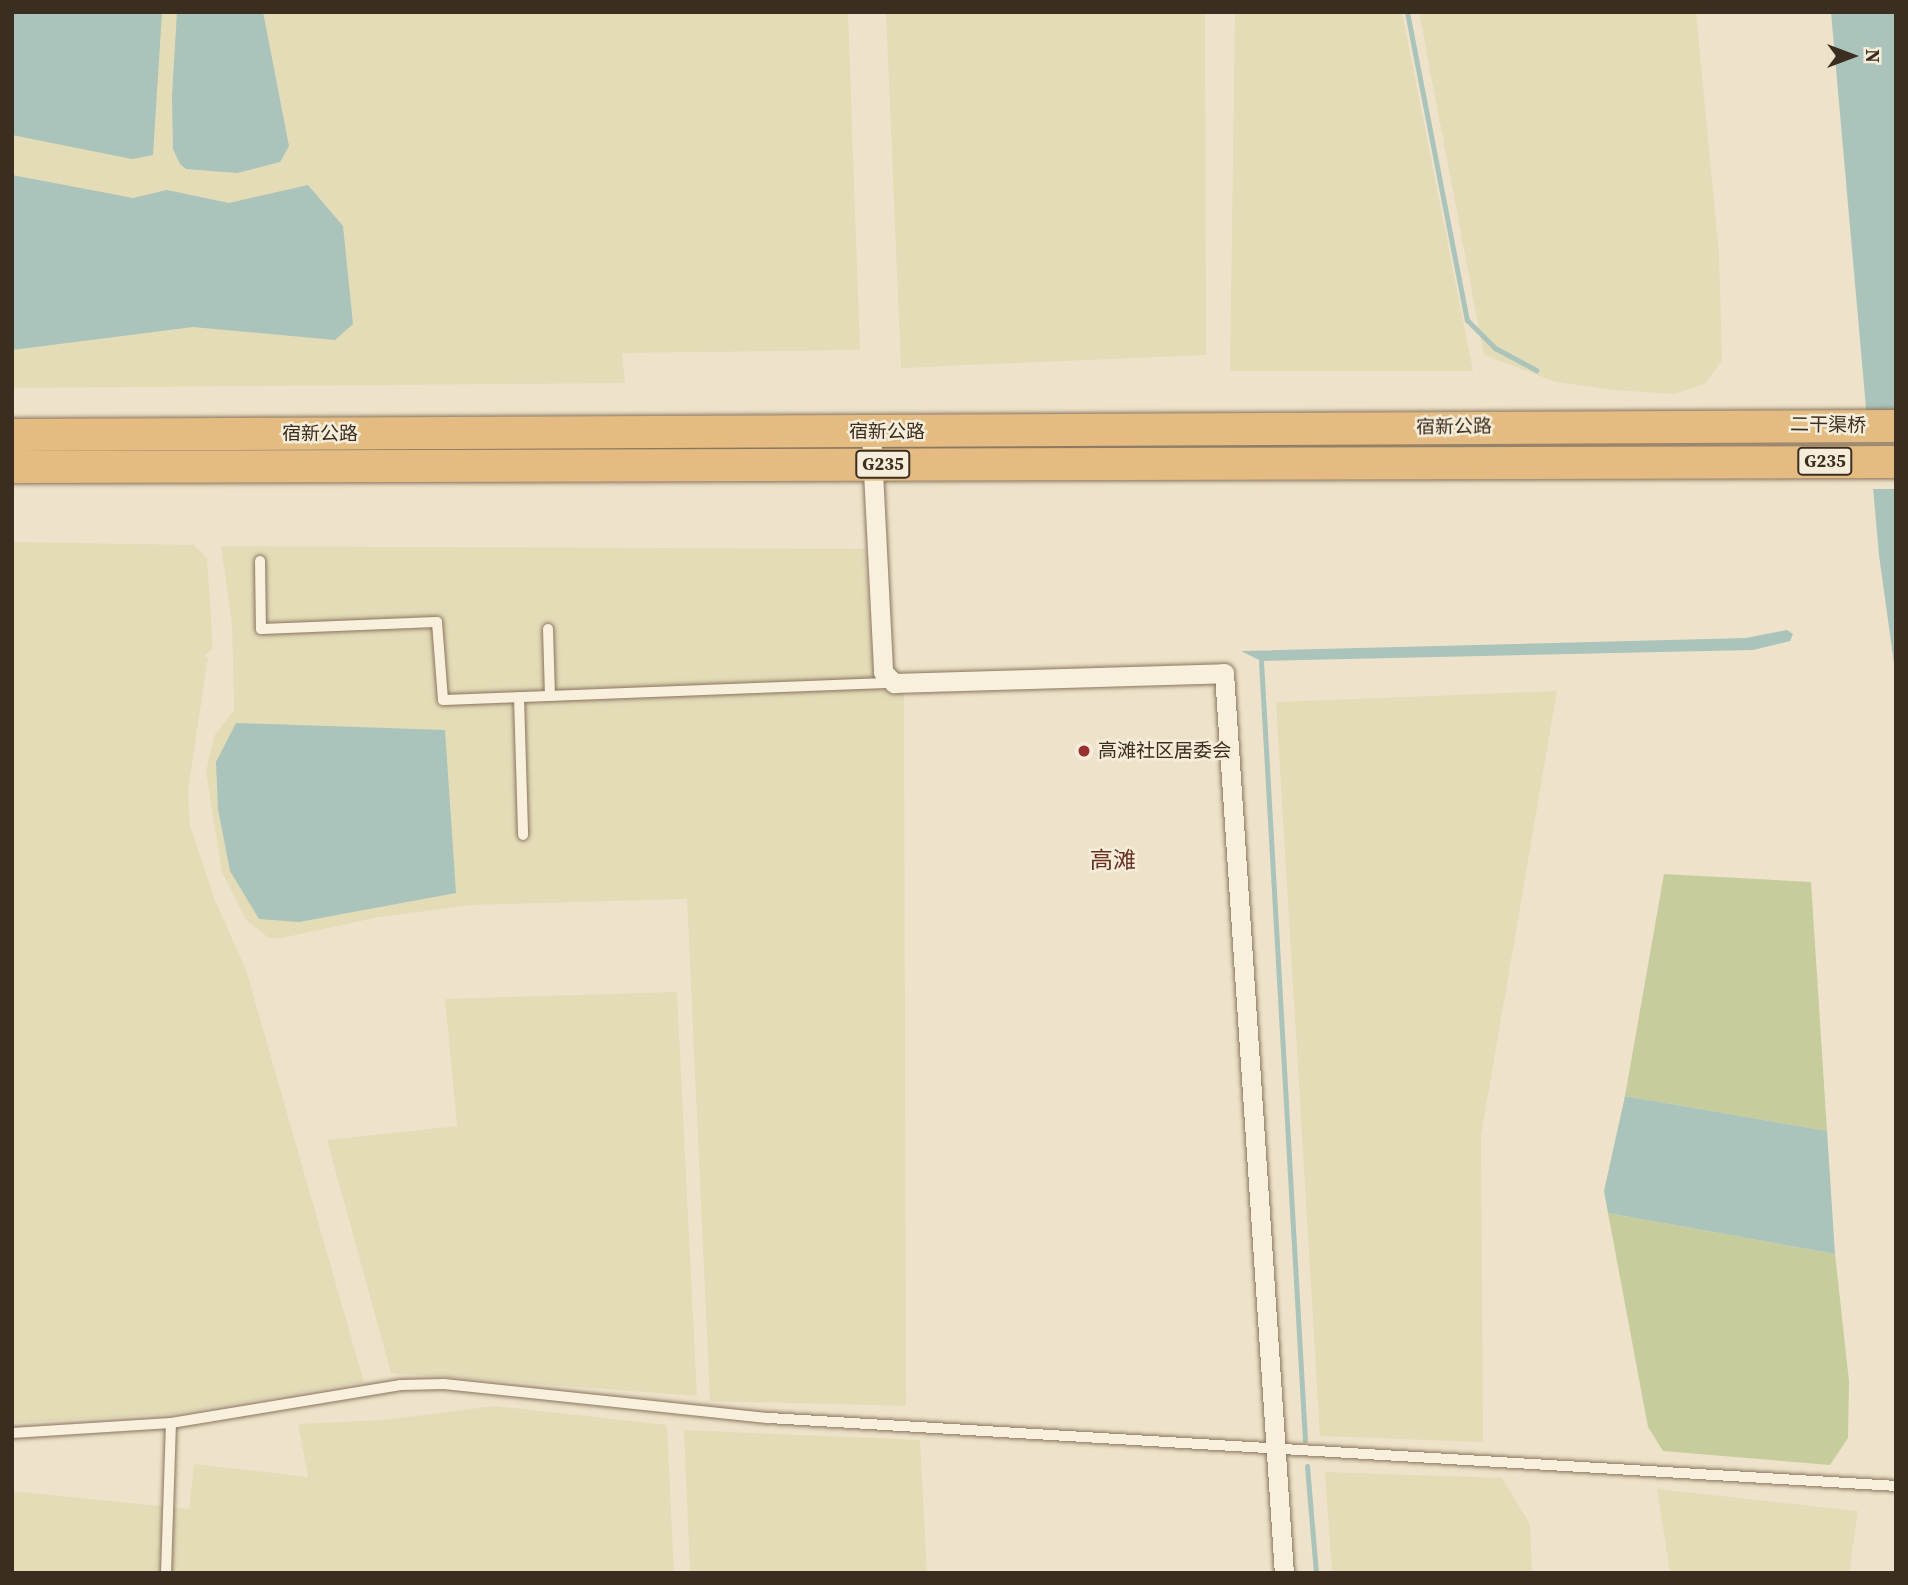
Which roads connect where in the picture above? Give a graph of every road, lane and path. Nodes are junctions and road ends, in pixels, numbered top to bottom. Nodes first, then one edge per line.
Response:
1 (1761, 424) joint
2 (1896, 426) edge
3 (871, 432) junction
4 (12, 435) edge
5 (1754, 461) joint
6 (1896, 462) edge
7 (871, 464) junction
8 (12, 467) edge
9 (260, 561) dead end
10 (548, 629) dead end
11 (894, 683) junction
12 (550, 696) junction
13 (519, 697) junction
14 (523, 835) dead end
15 (171, 1423) junction
16 (12, 1433) edge
17 (1276, 1449) junction
18 (1896, 1486) edge
19 (166, 1573) edge
20 (1284, 1573) edge

1 - 2 highway, 二干渠桥 / G235
1 - 3 highway, 宿新公路 / G235
3 - 4 highway, 宿新公路 / G235
3 - 7 street
5 - 6 highway, 二干渠桥 / G235
5 - 7 highway, 宿新公路 / G235
7 - 8 highway, 宿新公路 / G235
7 - 11 street
9 - 13 lane
10 - 12 lane
11 - 12 lane
11 - 17 street
12 - 13 lane
13 - 14 lane
15 - 16 lane
15 - 17 lane
15 - 19 lane
17 - 18 lane
17 - 20 street

